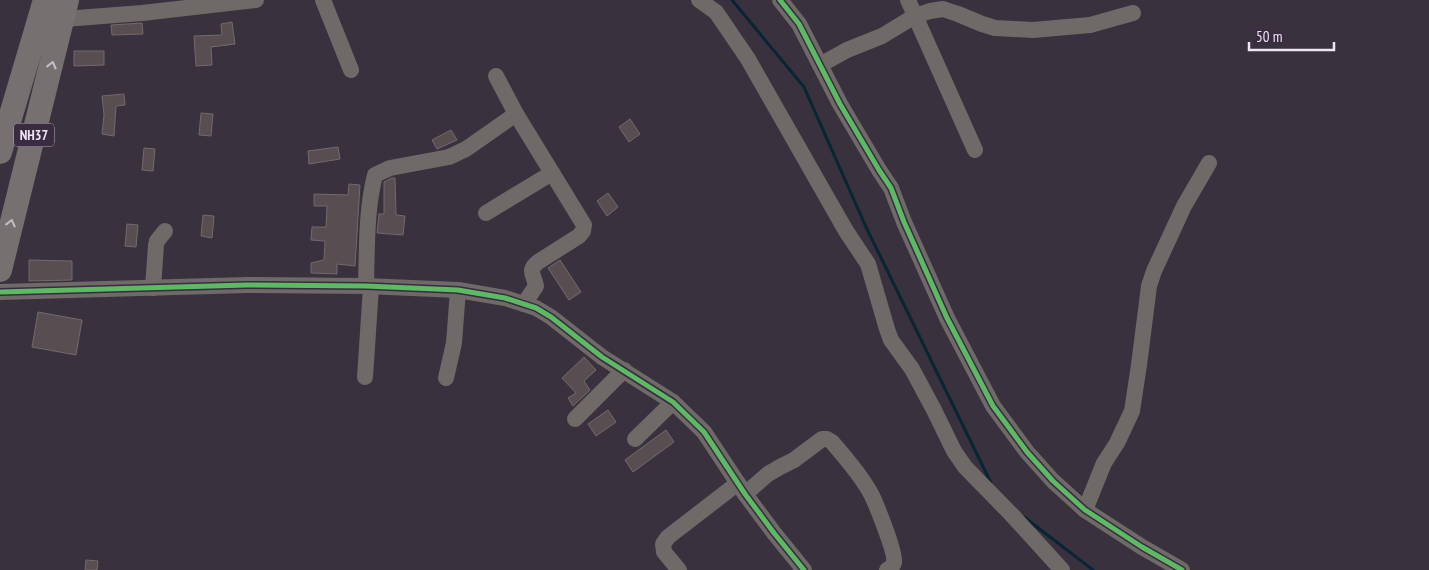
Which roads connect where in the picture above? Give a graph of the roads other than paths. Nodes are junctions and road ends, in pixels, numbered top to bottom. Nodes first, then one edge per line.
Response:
1 (45, 0) edge
2 (256, 0) edge
3 (323, 0) edge
4 (698, 0) edge
5 (780, 0) edge
6 (908, 0) edge
7 (194, 4) edge
8 (66, 10) edge
9 (1133, 13) dead end
10 (915, 16) junction
11 (820, 65) junction
12 (351, 70) dead end
13 (496, 76) dead end
14 (516, 114) junction
15 (976, 150) dead end
16 (0, 152) edge
17 (1210, 163) dead end
18 (552, 173) junction
19 (486, 214) dead end
20 (165, 231) dead end
21 (0, 270) edge
22 (369, 286) junction
23 (153, 288) junction
24 (458, 290) junction
25 (0, 292) edge
26 (524, 304) junction
27 (624, 370) junction
28 (365, 377) dead end
29 (446, 378) dead end
30 (673, 402) junction
31 (576, 419) dead end
32 (635, 439) dead end
33 (741, 489) junction
34 (1086, 510) junction
35 (679, 570) edge
36 (803, 570) edge
37 (887, 570) edge
38 (1062, 570) edge
39 (1182, 570) edge

1 - 16 highway, NH37
2 - 7 street
3 - 12 street
4 - 38 street
5 - 11 street
6 - 10 street
7 - 8 street
21 -> 8 highway, NH37
9 - 10 street
10 - 11 street
10 - 15 street
11 - 34 street
13 - 14 street
14 - 18 street
14 - 22 street
17 - 34 street
18 - 19 street
18 - 26 street
20 - 23 street
22 - 23 street
22 - 24 street
22 - 28 street
23 - 25 street
24 - 26 street
24 - 29 street
26 - 27 street
27 - 30 street
27 - 31 street
30 - 32 street
30 - 33 street
33 - 35 street
33 - 36 street
33 - 37 street
34 - 39 street

